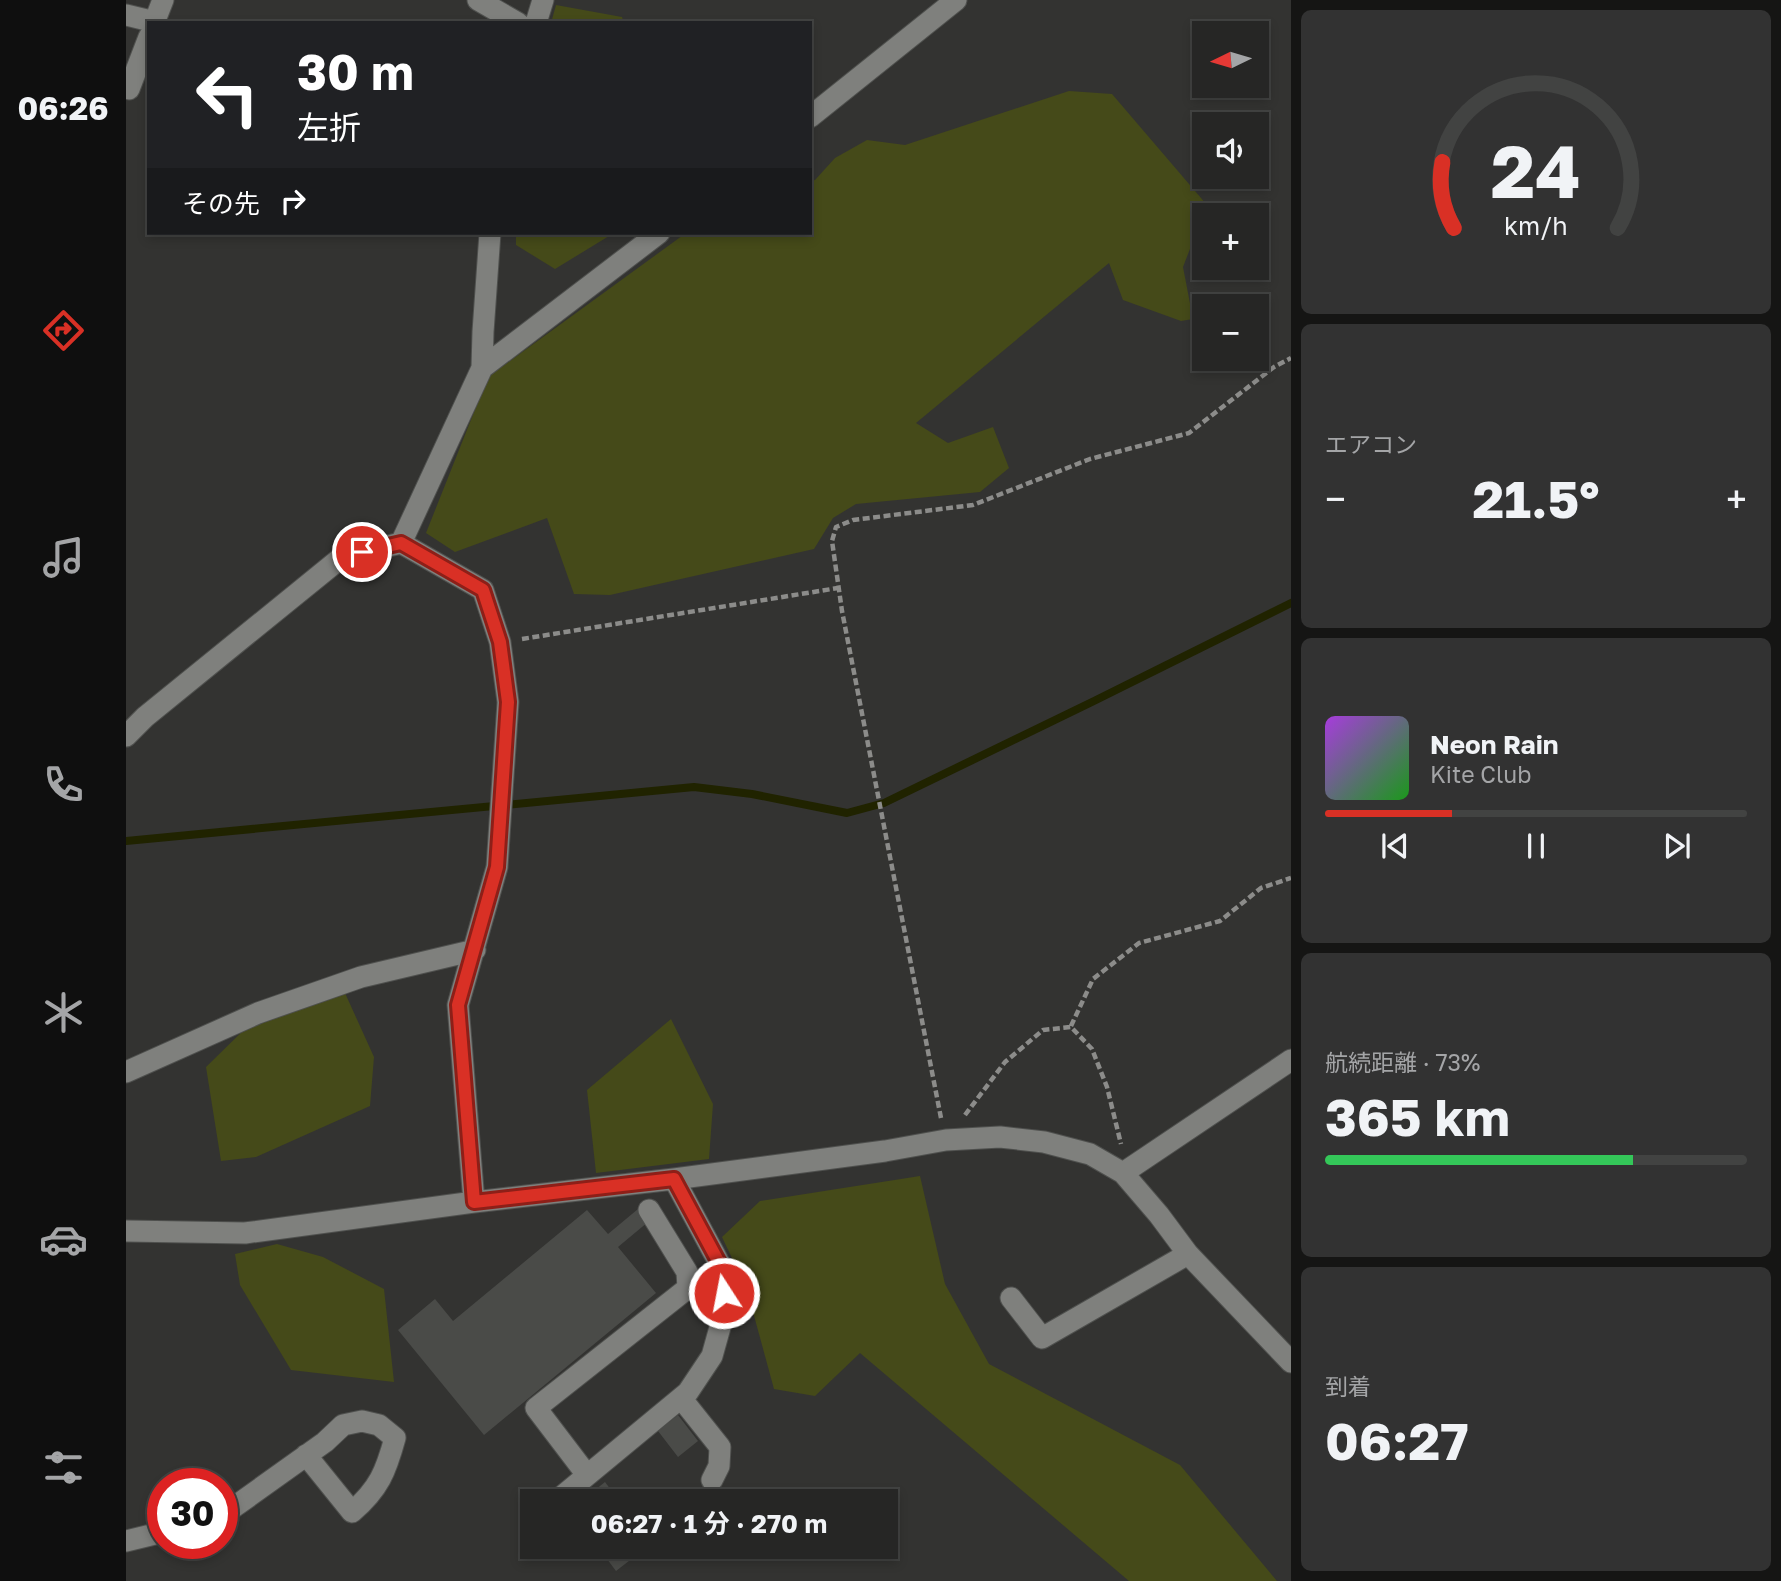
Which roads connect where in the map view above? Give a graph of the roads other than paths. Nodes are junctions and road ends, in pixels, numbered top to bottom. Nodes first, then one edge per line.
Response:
1 (163, 0) edge
2 (478, 0) edge
3 (543, 0) edge
4 (956, 0) edge
5 (126, 15) edge
6 (150, 21) edge
7 (154, 21) edge
8 (515, 21) edge
9 (537, 21) edge
10 (147, 42) edge
11 (126, 88) edge
12 (812, 115) edge
13 (490, 235) edge
14 (656, 235) edge
15 (482, 368) junction
16 (401, 543) junction
17 (126, 736) edge
18 (474, 950) junction
19 (1291, 1060) edge
20 (126, 1072) edge
21 (1123, 1173) junction
22 (674, 1179) junction
23 (474, 1202) junction
24 (649, 1210) dead end
25 (126, 1231) edge
26 (1188, 1254) junction
27 (1011, 1298) dead end
28 (1291, 1362) edge
29 (681, 1398) junction
30 (306, 1455) junction
31 (587, 1475) junction
32 (712, 1480) dead end
33 (570, 1489) edge
34 (238, 1504) edge
35 (147, 1536) edge
36 (126, 1541) edge

1 - 7 street
2 - 8 street
3 - 9 street
4 - 12 street
5 - 6 street
10 - 11 street
13 - 15 street
14 - 15 street
15 - 16 street
16 - 17 street
16 - 18 street
18 - 20 street
18 - 23 street
19 - 21 street
21 - 22 street
21 - 26 street
22 - 23 street
22 - 29 street
23 - 25 street
24 - 31 street
26 - 27 street
26 - 28 street
29 - 31 street
29 - 32 street
30 - 30 street
30 - 34 street
31 - 33 street
35 - 36 street

